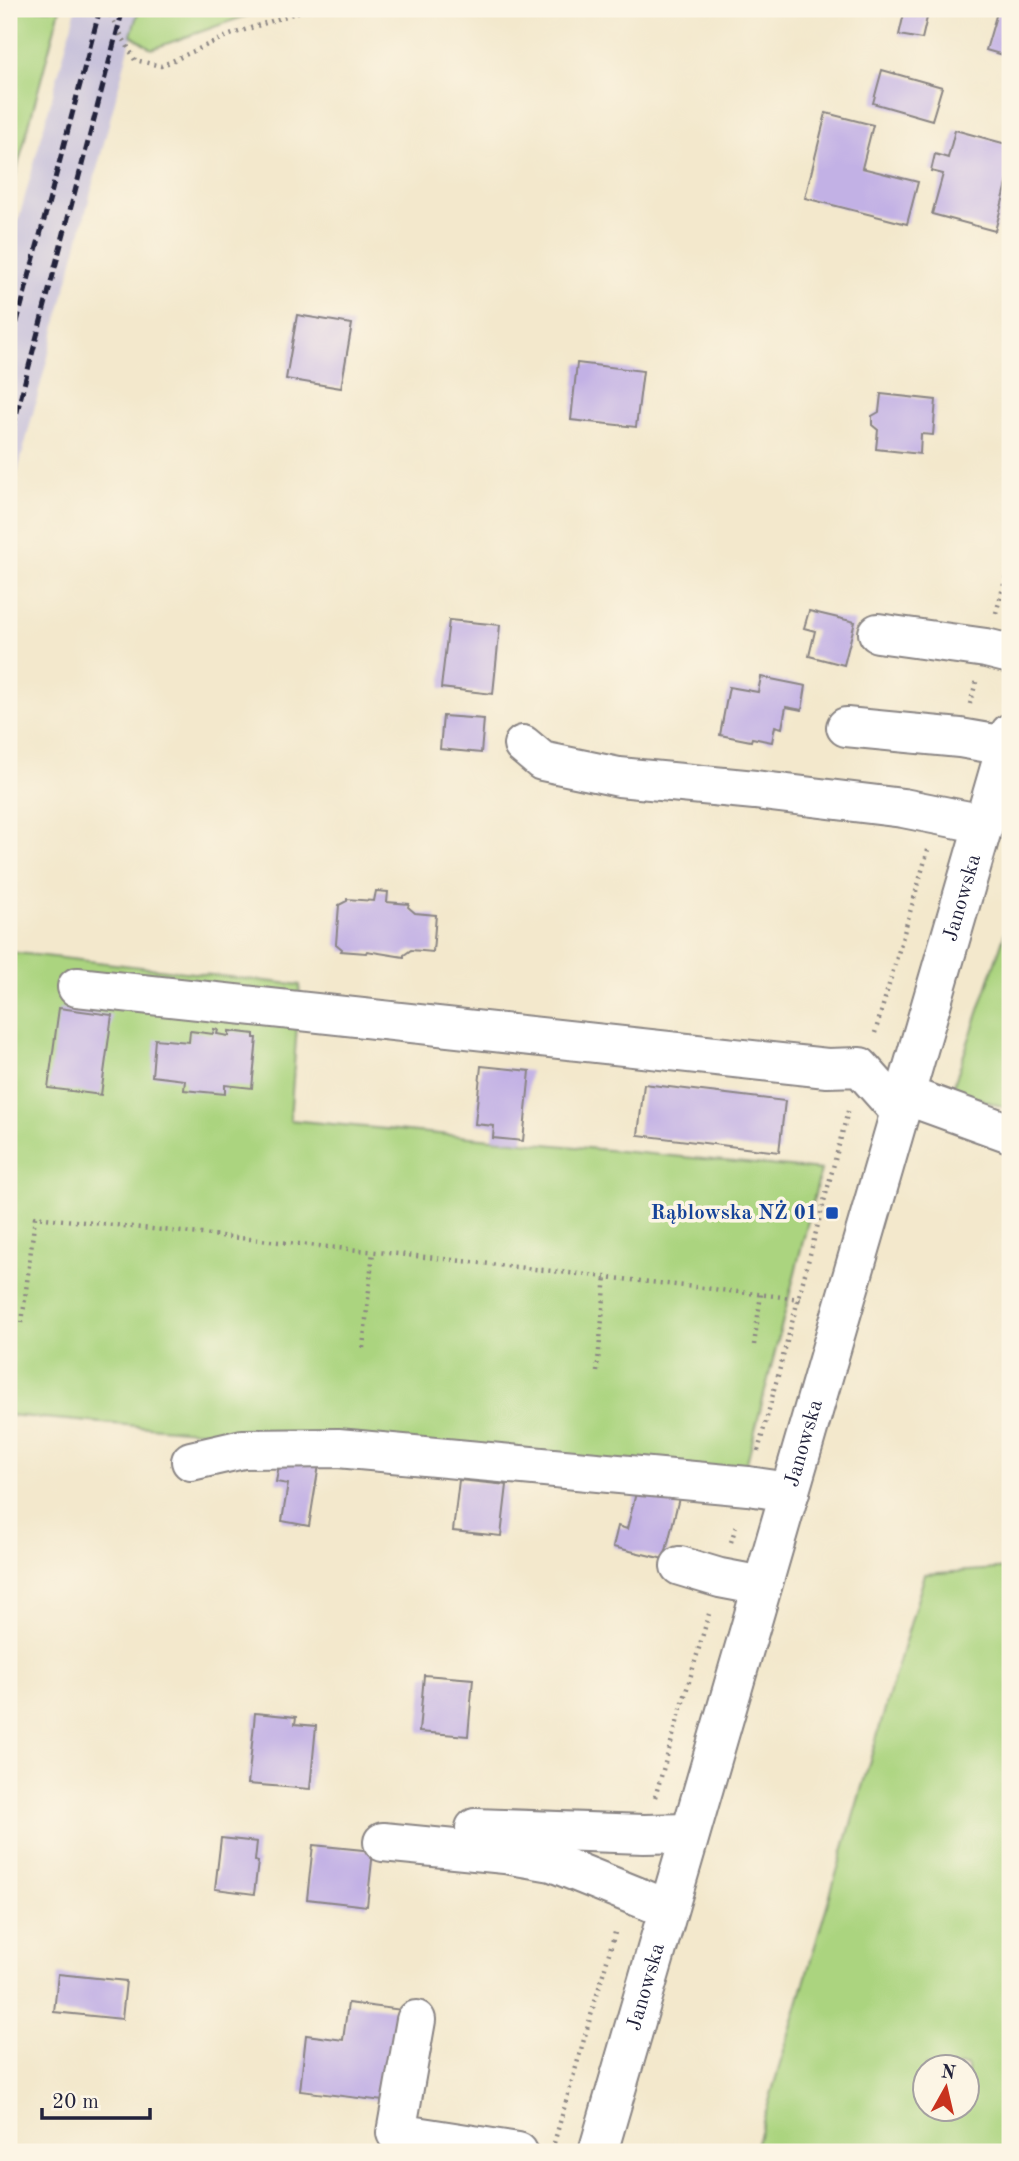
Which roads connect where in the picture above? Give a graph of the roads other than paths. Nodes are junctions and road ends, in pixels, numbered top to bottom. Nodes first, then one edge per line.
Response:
1 (878, 633) dead end
2 (998, 651) edge
3 (846, 727) dead end
4 (1008, 740) edge
5 (523, 745) dead end
6 (984, 824) junction
7 (77, 987) dead end
8 (902, 1104) junction
9 (1010, 1132) edge
10 (191, 1461) dead end
11 (790, 1492) junction
12 (680, 1566) dead end
13 (762, 1586) junction
14 (690, 1833) junction
15 (668, 1909) junction
16 (416, 2020) dead end
17 (518, 2152) edge
18 (598, 2152) edge

1 - 2 street
3 - 4 street
4 - 6 street, Janowska
5 - 6 street
6 - 8 street, Janowska
7 - 8 street
8 - 9 street
8 - 11 street, Janowska
10 - 11 street
11 - 13 street, Janowska
12 - 13 street
13 - 14 street, Janowska
14 - 15 street, Janowska
14 - 15 street
15 - 18 street, Janowska
16 - 17 street

